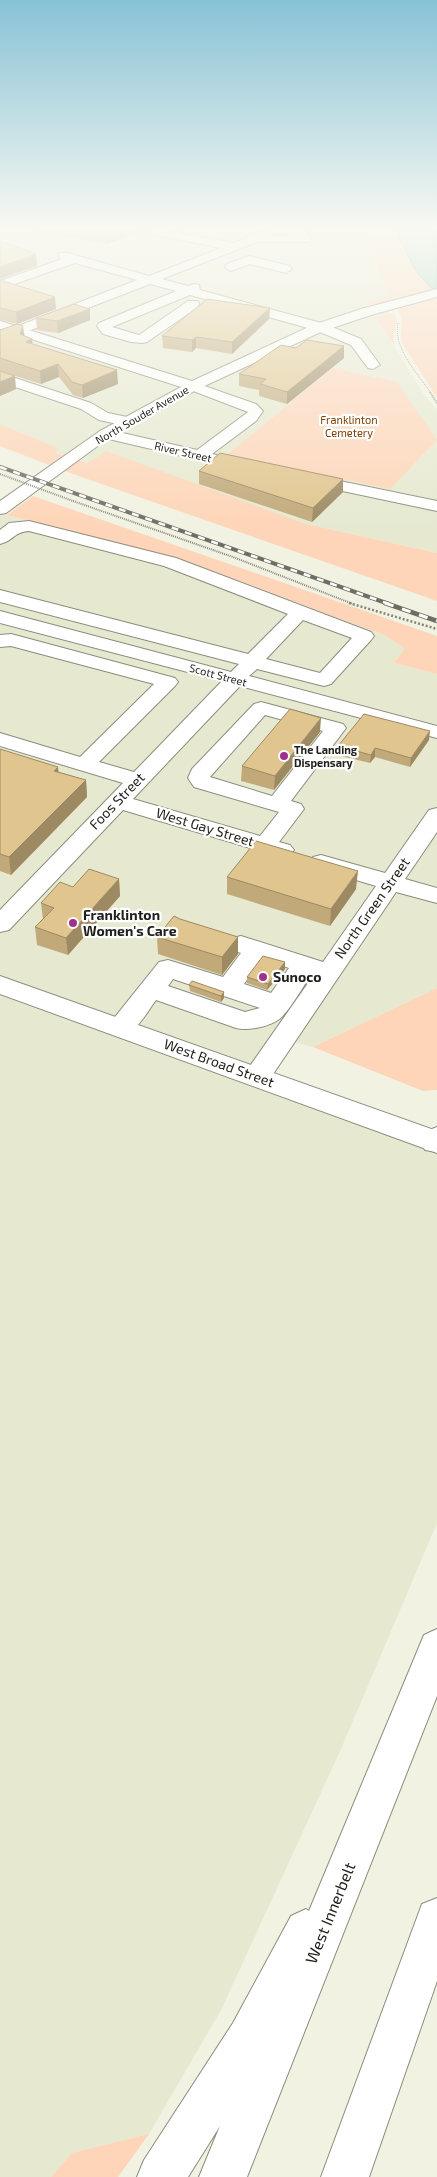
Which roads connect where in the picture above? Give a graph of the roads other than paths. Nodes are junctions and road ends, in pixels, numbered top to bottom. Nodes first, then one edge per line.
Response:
1 (9, 328) edge
2 (23, 328) edge
3 (105, 328) edge
4 (158, 328) edge
5 (319, 328) edge
6 (321, 328) edge
7 (17, 330) junction
8 (0, 338) edge
9 (373, 365) dead end
10 (0, 377) edge
11 (193, 386) junction
12 (127, 421) junction
13 (105, 434) junction
14 (199, 456) junction
15 (264, 470) edge
16 (292, 476) edge
17 (437, 506) edge
18 (0, 509) edge
19 (0, 538) edge
20 (0, 596) edge
21 (27, 603) junction
22 (300, 612) junction
23 (2, 620) edge
24 (0, 642) edge
25 (252, 661) junction
26 (184, 665) junction
27 (235, 679) junction
28 (168, 682) junction
29 (257, 712) junction
30 (195, 720) junction
31 (279, 723) edge
32 (437, 732) edge
33 (238, 733) junction
34 (0, 740) edge
35 (84, 765) junction
36 (137, 780) junction
37 (117, 801) junction
38 (276, 804) junction
39 (437, 815) edge
40 (265, 845) junction
41 (389, 882) junction
42 (437, 896) edge
43 (0, 924) edge
44 (215, 936) edge
45 (257, 949) junction
46 (317, 968) junction
47 (0, 985) edge
48 (228, 988) junction
49 (151, 989) junction
50 (280, 1014) junction
51 (120, 1028) junction
52 (257, 1076) junction
53 (436, 1141) edge
54 (437, 1648) edge
55 (372, 1808) junction
56 (437, 1919) edge
57 (351, 2167) edge
58 (161, 2177) edge
59 (223, 2177) edge

1 - 7 main road
2 - 7 main road
3 - 4 main road
5 - 11 main road, North Souder Avenue
6 - 9 main road
7 - 8 main road
7 - 11 main road
10 - 12 main road
11 - 12 main road, North Souder Avenue
11 - 14 main road
12 - 13 main road, North Souder Avenue
13 - 14 main road, River Street
13 - 18 main road, North Souder Avenue
14 - 15 main road, River Street
16 - 17 main road
19 - 22 main road
20 - 21 main road
21 - 23 main road
21 - 25 main road
22 - 25 main road, Foos Street
22 - 25 main road
23 - 26 main road, Scott Street
24 - 28 main road
25 - 27 main road, Foos Street
26 - 27 main road, Scott Street
26 - 28 main road
27 - 30 main road, Foos Street
27 - 32 main road, Scott Street
28 - 35 main road
29 - 31 main road
29 - 33 main road
29 - 38 main road
30 - 33 main road
30 - 36 main road, Foos Street
33 - 38 main road
34 - 35 main road
35 - 36 main road
36 - 37 main road, Foos Street
37 - 40 main road, West Gay Street
37 - 43 main road, Foos Street
38 - 40 main road
39 - 41 main road, North Green Street
40 - 41 main road, West Gay Street
41 - 42 main road, West Gay Street
41 - 46 main road, North Green Street
44 - 45 main road
45 - 46 main road
45 - 48 main road
46 - 50 main road, North Green Street
47 - 51 main road, West Broad Street
48 - 49 main road
48 - 50 main road
49 - 50 main road
49 - 51 main road
50 - 52 main road
51 - 52 main road, West Broad Street
52 - 53 main road, West Broad Street
54 - 55 main road, West Innerbelt
55 - 58 main road
55 - 59 main road, West Innerbelt
56 - 57 main road

